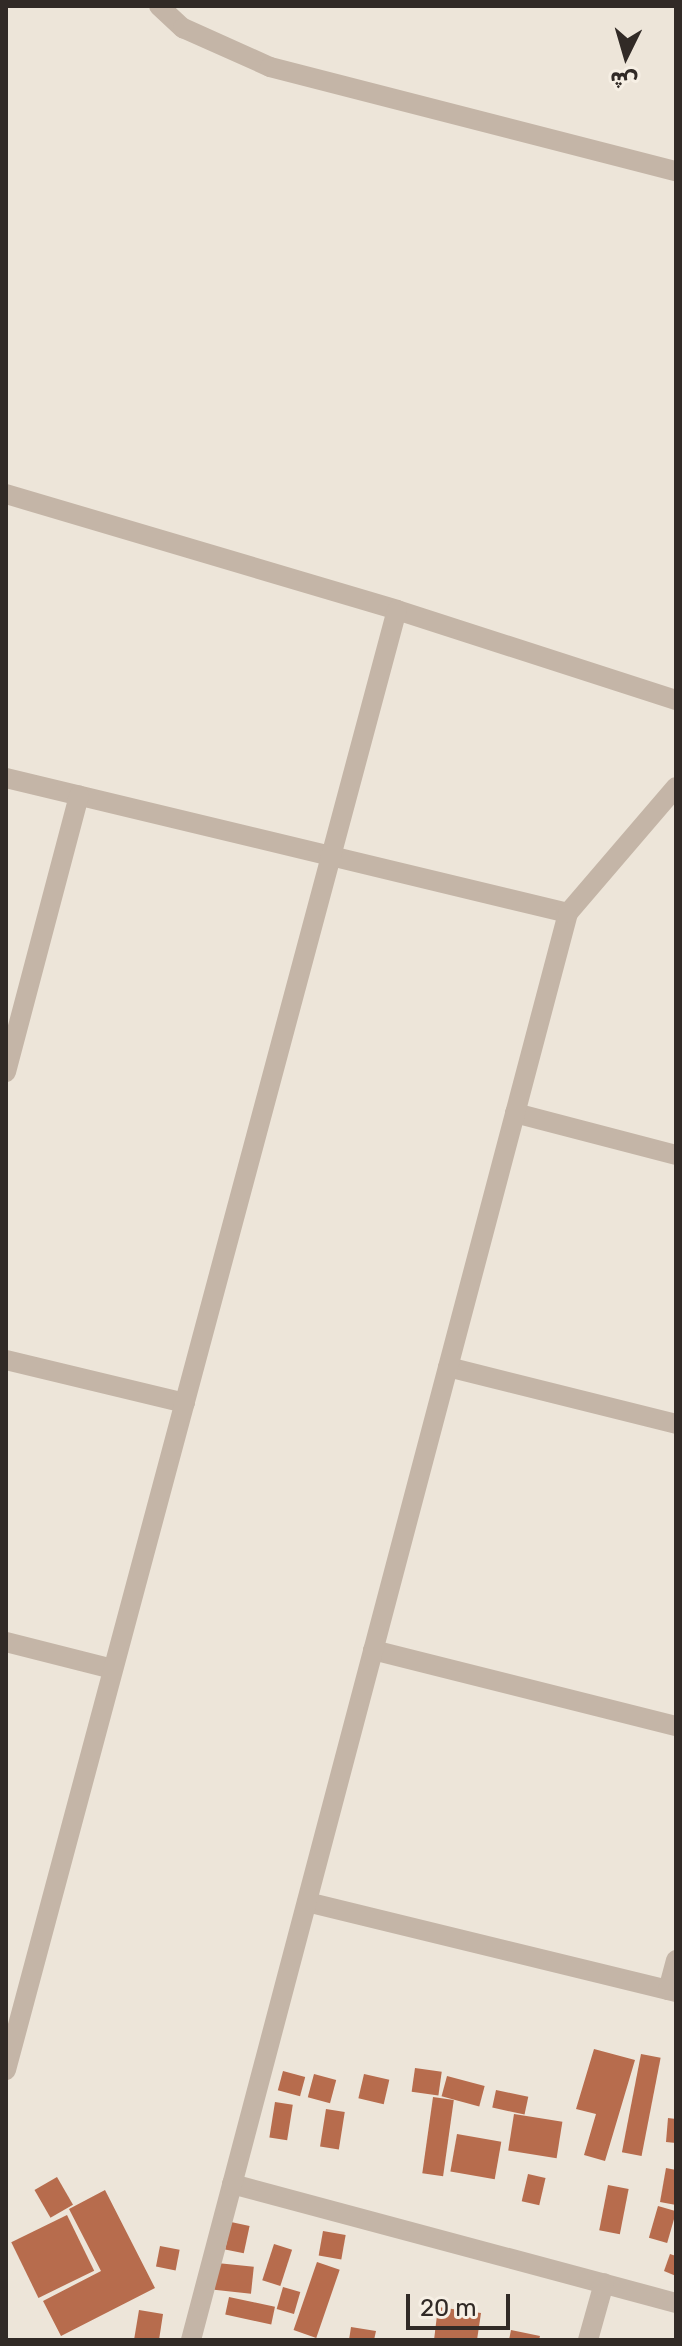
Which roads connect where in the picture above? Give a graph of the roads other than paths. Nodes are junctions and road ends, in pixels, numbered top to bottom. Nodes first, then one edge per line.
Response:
1 (159, 6) edge
2 (676, 171) edge
3 (6, 494) edge
4 (397, 610) junction
5 (676, 700) edge
6 (6, 778) edge
7 (676, 787) edge
8 (79, 795) junction
9 (331, 856) junction
10 (568, 913) junction
11 (7, 1068) edge
12 (515, 1113) junction
13 (676, 1155) edge
14 (6, 1360) edge
15 (448, 1367) junction
16 (185, 1403) junction
17 (676, 1424) edge
18 (6, 1642) edge
19 (373, 1650) junction
20 (113, 1669) junction
21 (676, 1726) edge
22 (307, 1902) junction
23 (676, 1960) edge
24 (672, 1991) edge
25 (6, 2070) edge
26 (232, 2184) junction
27 (604, 2283) junction
28 (676, 2303) edge
29 (191, 2340) edge
30 (588, 2340) edge

1 - 2 street
3 - 4 street
4 - 5 street
4 - 9 street
6 - 8 street
7 - 10 street
8 - 9 street
8 - 11 street
9 - 10 street
9 - 16 street
10 - 12 street
12 - 13 street
12 - 15 street
14 - 16 street
15 - 17 street
15 - 19 street
16 - 20 street
18 - 20 street
19 - 21 street
19 - 22 street
20 - 25 street
22 - 24 street
22 - 26 street
23 - 24 street
26 - 27 street
26 - 29 street
27 - 28 street
27 - 30 street

